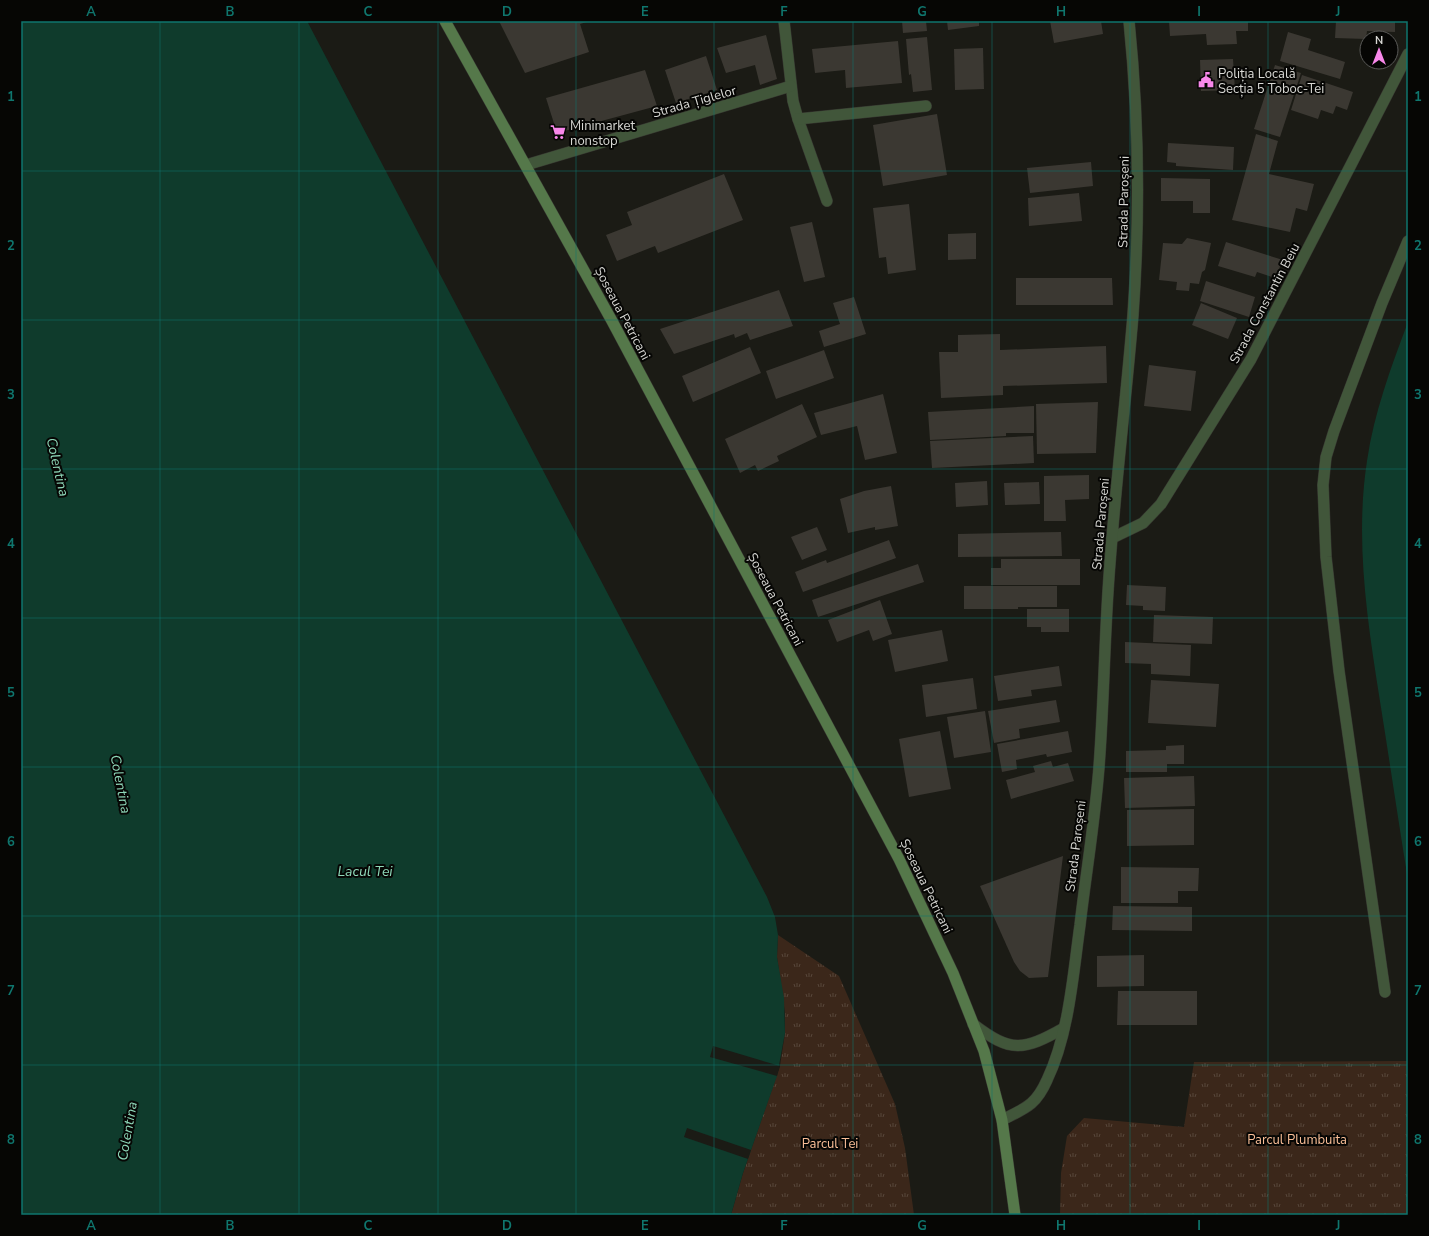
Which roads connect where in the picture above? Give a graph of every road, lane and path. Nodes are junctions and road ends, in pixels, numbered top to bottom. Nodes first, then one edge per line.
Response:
1 (445, 21) edge
2 (784, 21) edge
3 (1129, 21) edge
4 (1408, 54) edge
5 (791, 86) junction
6 (926, 106) dead end
7 (798, 119) junction
8 (526, 165) junction
9 (827, 201) dead end
10 (1408, 241) edge
11 (1112, 538) junction
12 (1385, 992) dead end
13 (973, 1024) junction
14 (1064, 1028) junction
15 (1002, 1120) junction
16 (1014, 1215) edge

1 - 8 main road, Șoseaua Petricani
2 - 5 street
3 - 11 street, Strada Paroșeni
4 - 11 street, Strada Constantin Beiu
5 - 7 street
5 - 8 street, Strada Țiglelor
6 - 7 street
7 - 9 street
8 - 13 main road, Șoseaua Petricani
10 - 12 street
11 - 14 street, Strada Paroșeni
13 - 14 street
13 - 15 main road, Șoseaua Petricani
14 - 15 street, Strada Paroșeni
15 - 16 main road, Șoseaua Petricani

